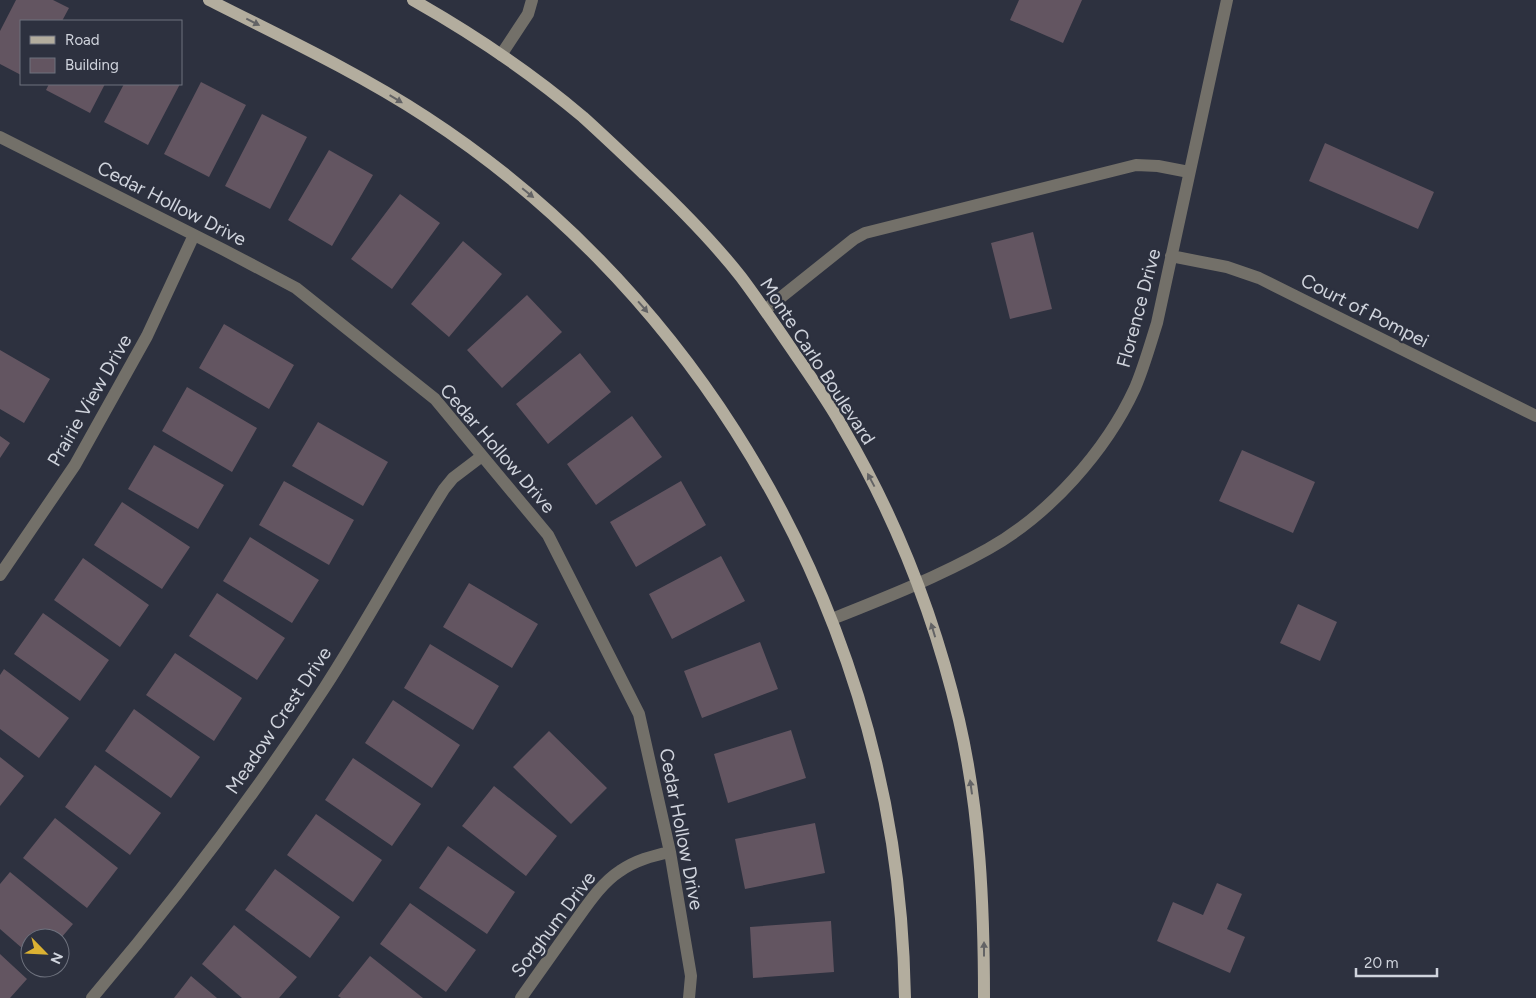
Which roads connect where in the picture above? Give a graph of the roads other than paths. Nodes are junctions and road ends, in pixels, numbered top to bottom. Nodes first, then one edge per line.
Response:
1 (209, 0) edge
2 (413, 0) edge
3 (532, 0) edge
4 (1227, 0) edge
5 (501, 55) junction
6 (0, 137) edge
7 (1189, 172) junction
8 (194, 235) junction
9 (1171, 256) junction
10 (765, 310) junction
11 (1536, 416) edge
12 (482, 456) junction
13 (0, 575) edge
14 (918, 584) junction
15 (832, 619) junction
16 (670, 852) junction
17 (92, 998) edge
18 (521, 998) edge
19 (689, 998) edge
20 (905, 998) edge
21 (984, 998) edge

1 -> 15 main road
2 - 5 main road, Monte Carlo Boulevard
3 - 5 street
4 - 7 street, Florence Drive
5 - 10 main road, Monte Carlo Boulevard
6 - 8 street, Cedar Hollow Drive
7 - 9 street, Florence Drive
7 - 10 street
8 - 12 street, Cedar Hollow Drive
8 - 13 street, Prairie View Drive
9 - 11 street, Court of Pompei
9 - 14 street, Florence Drive
14 -> 10 main road, Monte Carlo Boulevard
12 - 16 street, Cedar Hollow Drive
12 - 17 street, Meadow Crest Drive
14 - 15 street, Florence Drive
21 -> 14 main road, Monte Carlo Boulevard
15 - 20 main road
16 - 18 street, Sorghum Drive
16 - 19 street, Cedar Hollow Drive

